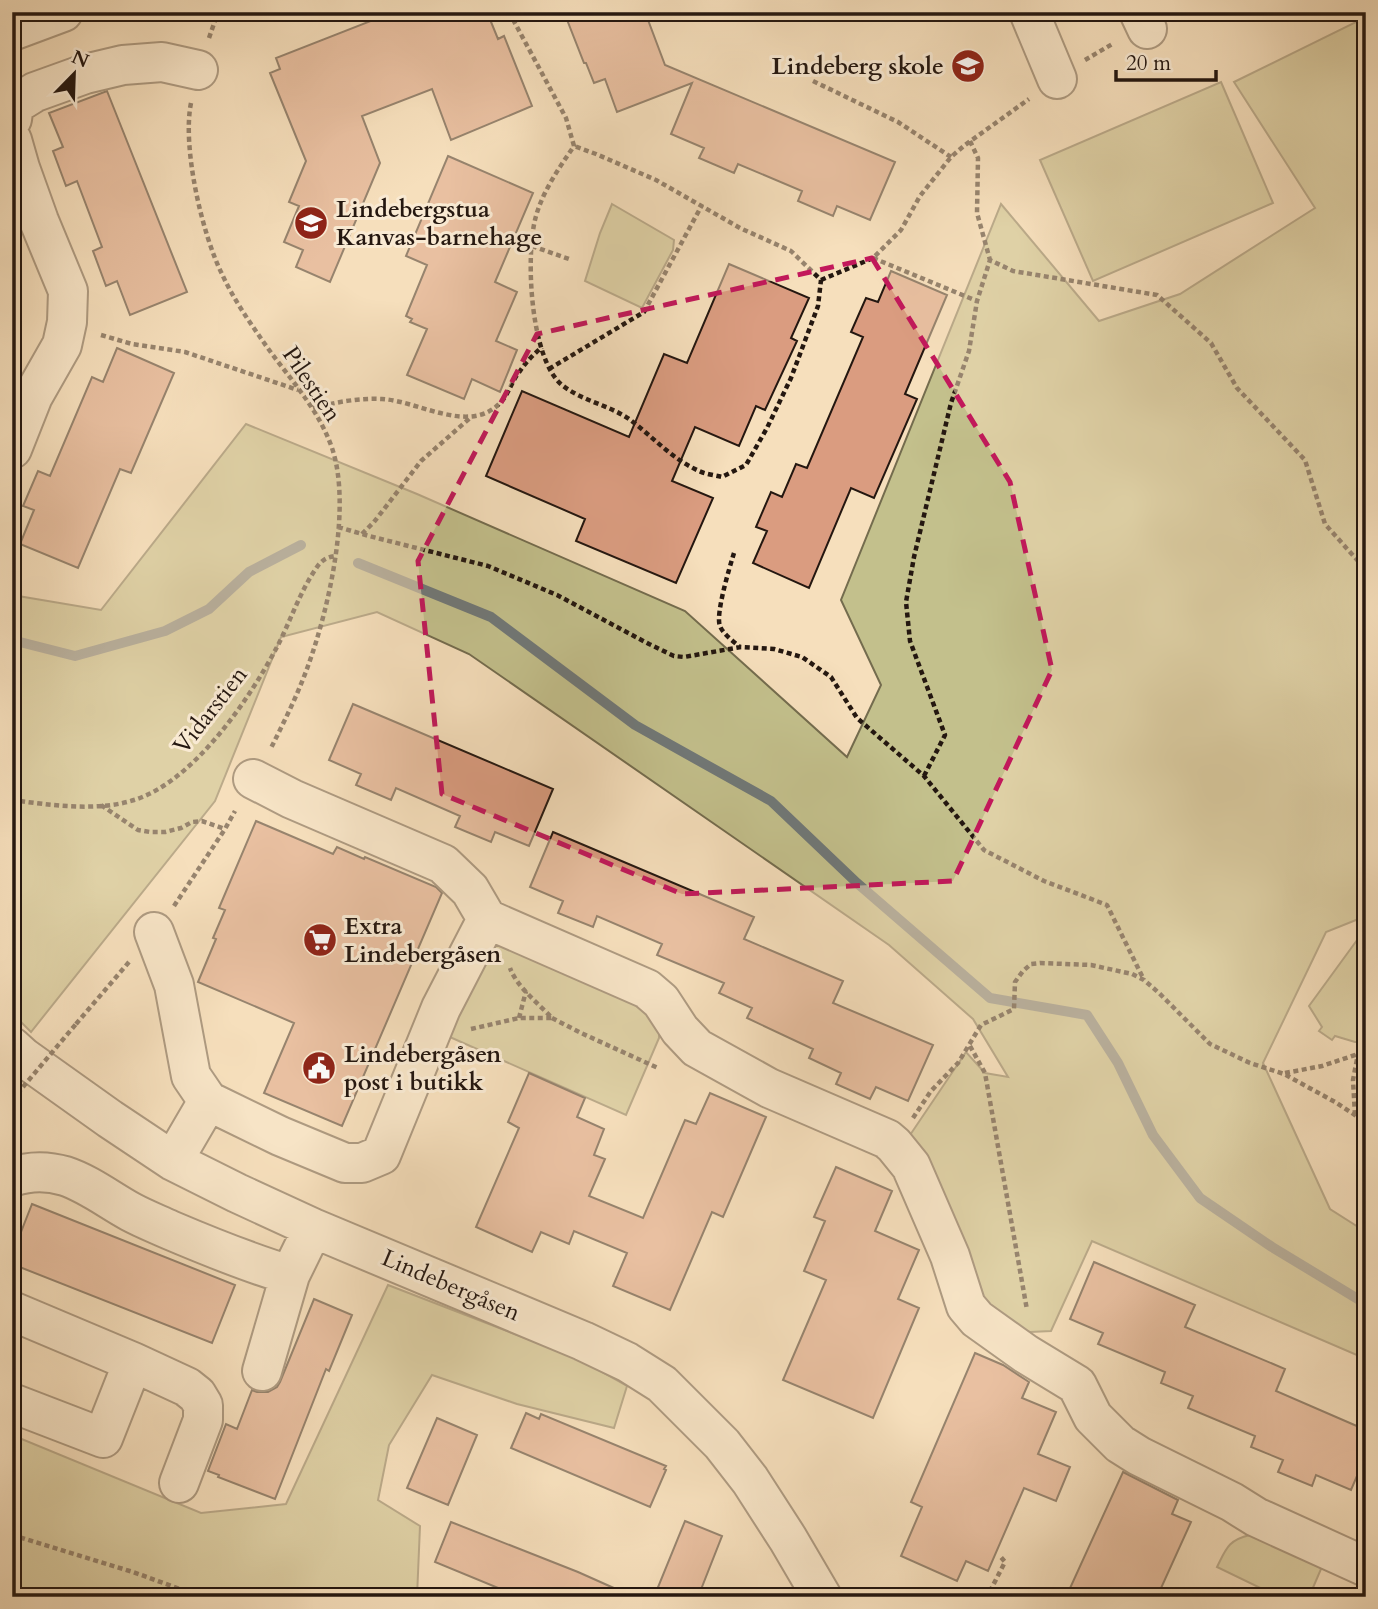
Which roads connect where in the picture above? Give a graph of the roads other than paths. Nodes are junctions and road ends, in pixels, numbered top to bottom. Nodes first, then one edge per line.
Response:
1 (63, 12) edge
2 (1029, 12) edge
3 (12, 31) edge
4 (198, 70) road end
5 (1057, 79) road end
6 (12, 119) edge
7 (12, 140) edge
8 (12, 449) edge
9 (253, 779) road end
10 (486, 919) junction
11 (154, 932) dead end
12 (12, 1047) edge
13 (208, 1101) junction
14 (173, 1161) junction
15 (12, 1177) edge
16 (313, 1228) junction
17 (290, 1276) junction
18 (12, 1311) edge
19 (133, 1362) junction
20 (262, 1371) dead end
21 (12, 1403) edge
22 (179, 1483) dead end
23 (1366, 1567) edge
24 (822, 1597) edge

1 - 3 street
2 - 5 street
4 - 6 street
7 - 8 street
9 - 10 street
10 - 13 street
10 - 23 street
11 - 13 street
12 - 14 street, Lindebergåsen
13 - 14 street
14 - 16 street, Lindebergåsen
15 - 17 street
16 - 17 street
16 - 24 street, Lindebergåsen
17 - 20 street
18 - 19 street
19 - 21 street
19 - 22 street

